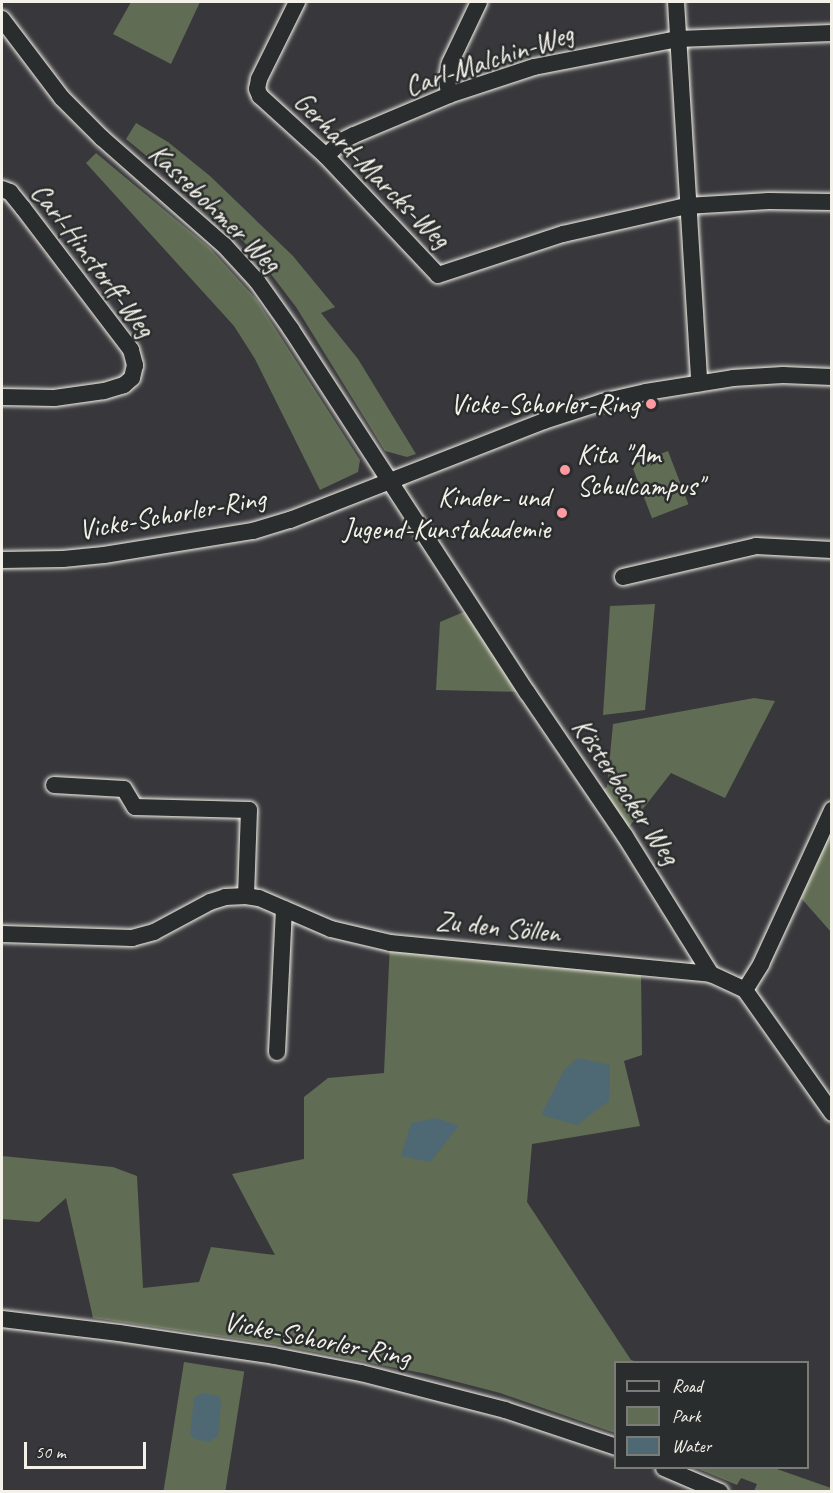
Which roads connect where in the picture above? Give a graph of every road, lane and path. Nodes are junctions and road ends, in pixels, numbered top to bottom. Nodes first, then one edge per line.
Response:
1 (297, 2) edge
2 (479, 2) edge
3 (676, 2) edge
4 (2, 19) edge
5 (831, 33) edge
6 (678, 39) junction
7 (449, 95) junction
8 (326, 156) junction
9 (2, 189) edge
10 (831, 202) edge
11 (686, 206) junction
12 (831, 377) edge
13 (699, 383) junction
14 (2, 397) edge
15 (390, 483) junction
16 (831, 550) edge
17 (2, 560) edge
18 (623, 577) dead end
19 (54, 785) dead end
20 (831, 810) edge
21 (246, 896) junction
22 (284, 909) junction
23 (2, 934) edge
24 (711, 974) junction
25 (745, 990) junction
26 (278, 1052) dead end
27 (831, 1113) edge
28 (2, 1319) edge
29 (614, 1447) edge
30 (669, 1469) edge
31 (720, 1491) edge

1 - 8 street, Gerhard-Marcks-Weg
2 - 7 street
3 - 6 street
4 - 15 street, Kassebohmer Weg
5 - 6 street, Carl-Malchin-Weg
6 - 7 street, Carl-Malchin-Weg
6 - 11 street
7 - 8 street, Carl-Malchin-Weg
8 - 11 street, Gerhard-Marcks-Weg
9 - 14 street, Carl-Hinstorff-Weg
10 - 11 street
11 - 13 street
12 - 13 street, Vicke-Schorler-Ring
13 - 15 street, Vicke-Schorler-Ring
15 - 17 street, Vicke-Schorler-Ring
15 - 24 street, Kösterbecker Weg
16 - 18 street
19 - 21 street
20 - 25 street
21 - 22 street, Zu den Söllen
21 - 23 street, Zu den Söllen
22 - 24 street, Zu den Söllen
22 - 26 street
24 - 25 street
25 - 27 street
28 - 29 street, Vicke-Schorler-Ring
30 - 31 street

